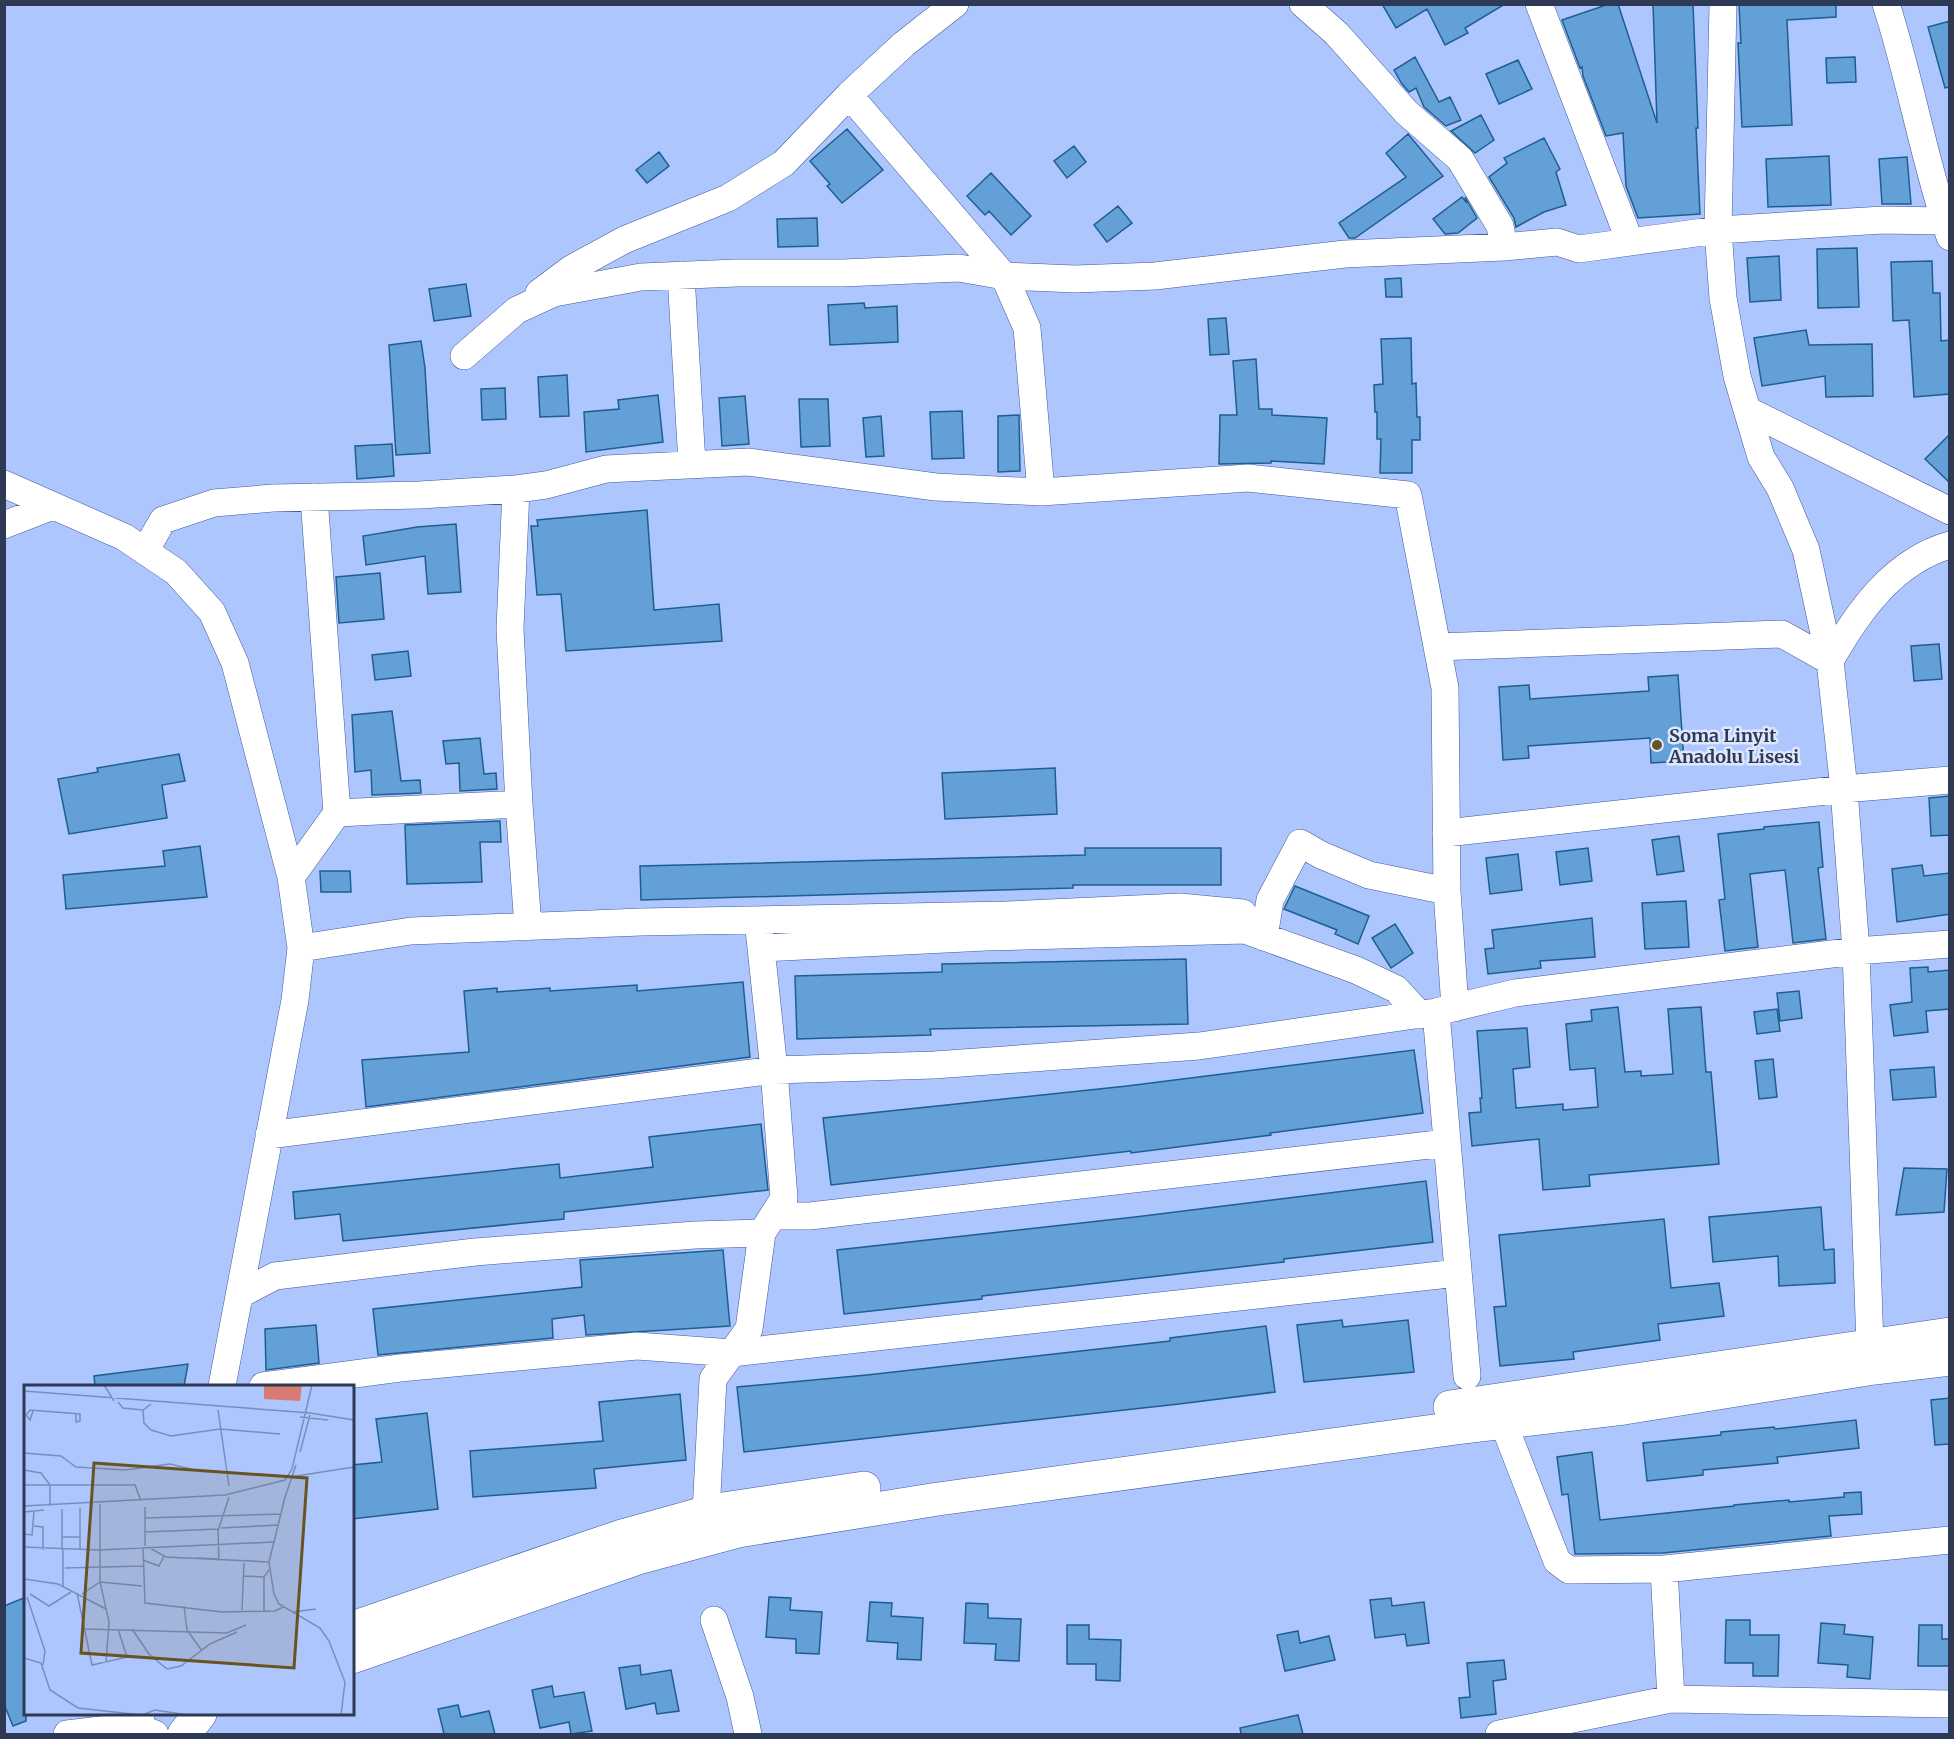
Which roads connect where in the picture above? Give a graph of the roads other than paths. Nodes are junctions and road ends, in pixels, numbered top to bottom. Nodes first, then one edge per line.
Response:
1 (955, 4) edge
2 (1303, 4) edge
3 (1539, 4) edge
4 (1723, 4) edge
5 (1886, 4) edge
6 (849, 95) junction
7 (1947, 229) edge
8 (1718, 230) junction
9 (1630, 242) junction
10 (1504, 247) junction
11 (681, 275) junction
12 (1004, 276) junction
13 (517, 310) junction
14 (464, 356) dead end
15 (1747, 410) junction
16 (692, 464) junction
17 (4, 484) edge
18 (516, 489) junction
19 (1041, 492) junction
20 (314, 497) junction
21 (53, 506) junction
22 (1950, 511) edge
23 (4, 525) edge
24 (1950, 545) edge
25 (145, 551) junction
26 (1437, 647) junction
27 (1830, 661) junction
28 (1950, 780) edge
29 (1844, 789) junction
30 (519, 804) junction
31 (337, 813) junction
32 (1446, 833) junction
33 (291, 877) junction
34 (1447, 891) junction
35 (758, 919) junction
36 (528, 927) junction
37 (1255, 934) junction
38 (1950, 944) edge
39 (301, 948) junction
40 (762, 948) junction
41 (1856, 951) junction
42 (1437, 1012) junction
43 (774, 1070) junction
44 (269, 1135) junction
45 (1447, 1143) junction
46 (767, 1224) junction
47 (1458, 1273) junction
48 (239, 1295) junction
49 (1950, 1334) edge
50 (732, 1353) junction
51 (1872, 1357) junction
52 (1950, 1359) edge
53 (1467, 1376) dead end
54 (222, 1385) edge
55 (271, 1385) edge
56 (1503, 1422) junction
57 (705, 1513) junction
58 (1950, 1540) edge
59 (1664, 1569) junction
60 (714, 1620) dead end
61 (354, 1627) edge
62 (354, 1656) edge
63 (1671, 1699) junction
64 (1950, 1704) edge
65 (178, 1715) edge
66 (198, 1715) edge
67 (141, 1724) edge
68 (67, 1734) edge
69 (177, 1734) edge
70 (184, 1734) edge
71 (748, 1734) edge
72 (1500, 1734) edge

1 - 6 street
2 - 10 street
3 - 9 street
4 - 8 street
5 - 7 street
6 - 12 street
6 - 13 street
7 - 8 street
8 - 9 street
8 - 15 street
9 - 10 street
10 - 12 street
11 - 12 street
11 - 13 street
11 - 16 street
12 - 19 street
13 - 14 street
15 - 22 street
15 - 27 street
16 - 18 street
16 - 19 street
17 - 21 street
18 - 20 street
18 - 30 street
19 - 26 street
20 - 25 street
20 - 31 street
21 - 23 street
21 - 25 street
24 - 27 street
25 - 33 street
26 - 27 street
26 - 32 street
27 - 29 street
28 - 29 street
29 - 32 street
29 - 41 street
30 - 31 street
30 - 36 street
31 - 33 street
32 - 34 street
33 - 39 street
34 - 37 street
34 - 42 street
35 - 36 street
35 - 37 street
35 - 40 street
36 - 39 street
37 - 40 street
37 - 42 street
38 - 41 street
39 - 44 street
40 - 43 street
41 - 42 street
41 - 51 street
42 - 43 street
42 - 45 street
43 - 44 street
43 - 46 street
44 - 48 street
45 - 46 street
45 - 47 street
46 - 48 street
46 - 50 street
47 - 50 street
47 - 53 street
48 - 54 street
49 - 51 main road
50 - 55 street
50 - 57 street
51 - 52 main road
51 - 56 main road
51 - 57 main road
56 - 59 street
56 - 62 main road
57 - 61 main road
58 - 59 street
59 - 63 street
60 - 71 street
63 - 64 street
63 - 72 street
65 - 69 main road
66 - 70 main road
67 - 68 street

